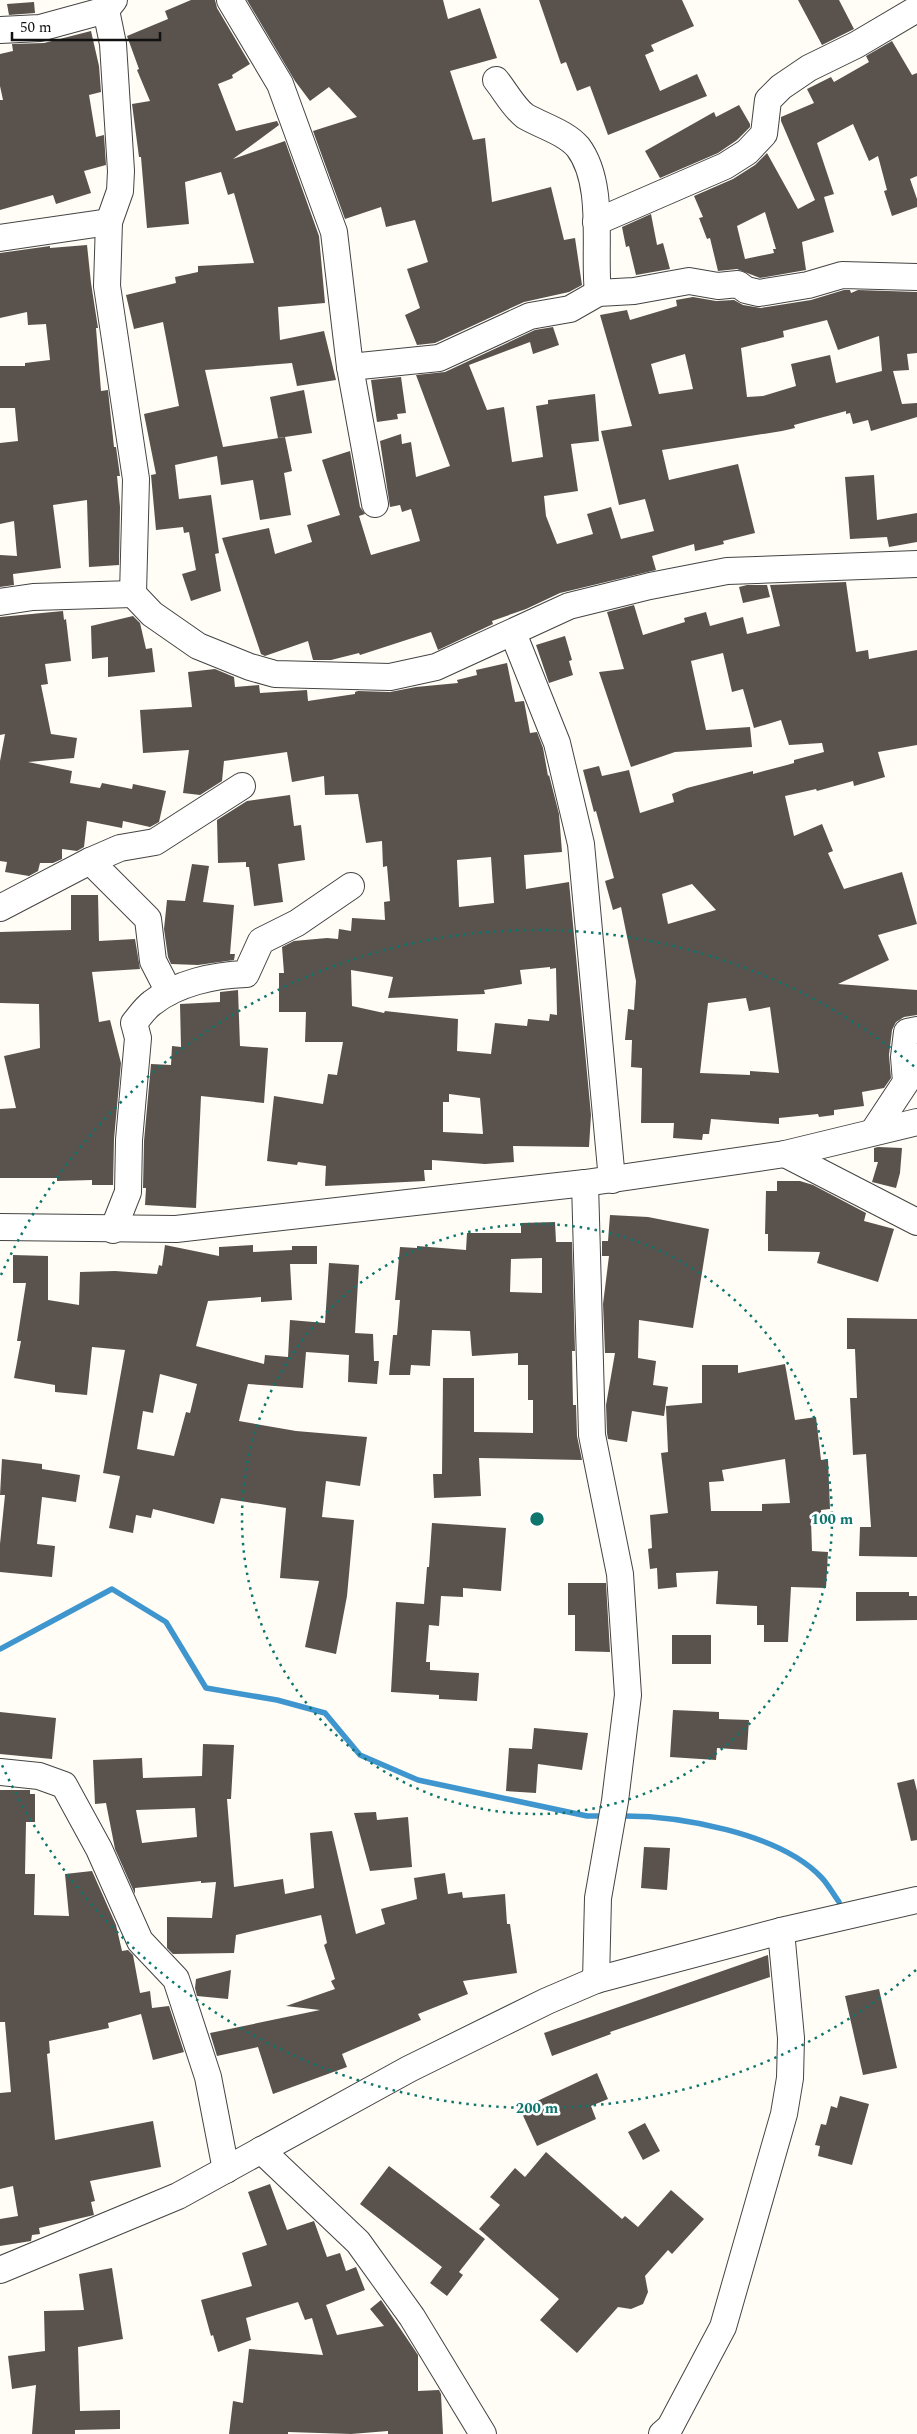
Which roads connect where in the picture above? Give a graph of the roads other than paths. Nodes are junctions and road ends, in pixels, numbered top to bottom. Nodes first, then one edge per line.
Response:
1 (230, 0) edge
2 (110, 5) edge
3 (917, 9) edge
4 (0, 30) edge
5 (496, 80) dead end
6 (109, 222) junction
7 (596, 222) junction
8 (0, 238) edge
9 (917, 276) edge
10 (598, 293) junction
11 (350, 367) junction
12 (375, 504) dead end
13 (917, 564) edge
14 (133, 594) junction
15 (0, 602) edge
16 (513, 632) junction
17 (242, 786) dead end
18 (90, 862) junction
19 (351, 886) dead end
20 (0, 908) edge
21 (169, 992) junction
22 (917, 1030) edge
23 (917, 1122) edge
24 (873, 1132) junction
25 (785, 1154) junction
26 (612, 1180) junction
27 (585, 1183) junction
28 (917, 1222) edge
29 (0, 1227) edge
30 (113, 1230) junction
31 (0, 1772) edge
32 (917, 1900) edge
33 (781, 1931) junction
34 (596, 1980) junction
35 (261, 2150) junction
36 (226, 2170) junction
37 (0, 2270) edge
38 (483, 2434) edge
39 (662, 2434) edge

1 - 11 street
2 - 4 street
2 - 6 street
3 - 7 street
5 - 7 street
6 - 8 street
6 - 14 street
7 - 10 street
9 - 10 street
10 - 11 street
11 - 12 street
13 - 16 street
14 - 15 street
14 - 16 street
16 - 26 street
17 - 18 street
18 - 20 street
18 - 21 street
19 - 21 street
21 - 30 street
22 - 24 street
23 - 24 street
24 - 25 street
25 - 26 street
25 - 28 street
26 - 27 street
27 - 30 street
27 - 34 street
29 - 30 street
31 - 36 street
32 - 33 street
33 - 34 street
33 - 39 street
34 - 35 street
35 - 36 street
35 - 38 street
36 - 37 street

